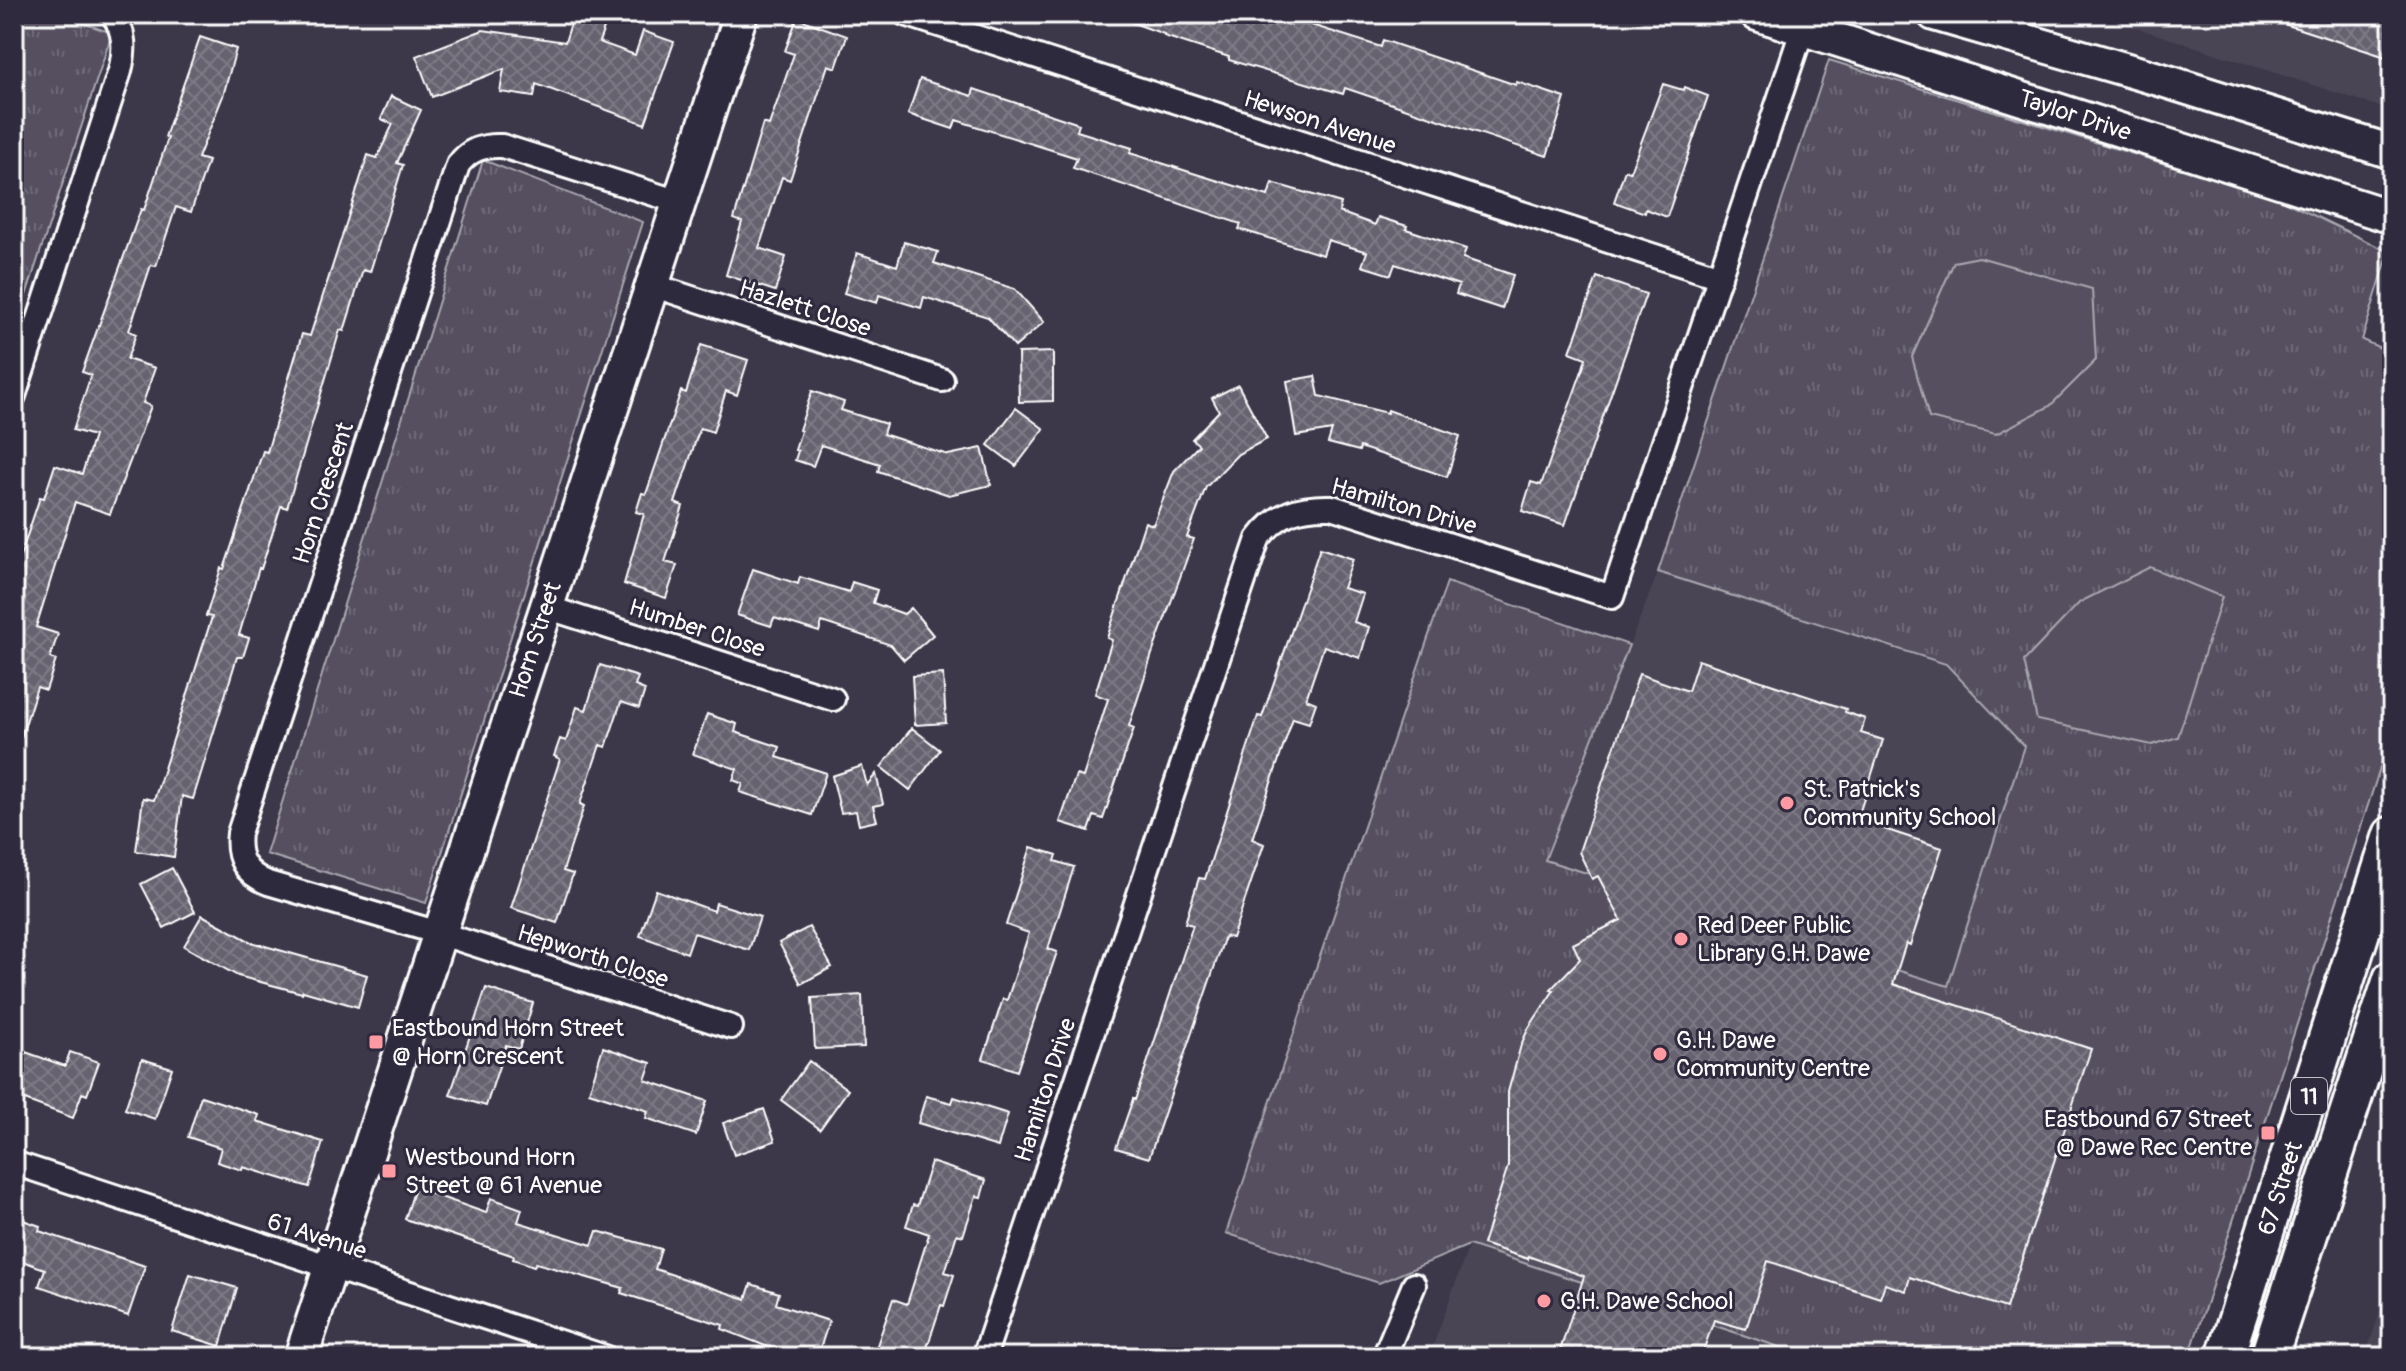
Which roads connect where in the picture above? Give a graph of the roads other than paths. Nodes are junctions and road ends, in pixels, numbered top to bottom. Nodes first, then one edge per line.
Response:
1 (112, 14) edge
2 (741, 14) edge
3 (905, 14) edge
4 (1757, 14) edge
5 (1934, 14) edge
6 (1803, 28) junction
7 (2392, 152) edge
8 (679, 202) junction
9 (2392, 217) edge
10 (1720, 277) junction
11 (652, 285) junction
12 (942, 380) dead end
13 (14, 396) edge
14 (546, 607) junction
15 (833, 699) dead end
16 (2392, 835) edge
17 (439, 933) junction
18 (2392, 979) edge
19 (731, 1027) dead end
20 (14, 1163) edge
21 (329, 1267) junction
22 (1414, 1285) dead end
23 (301, 1357) edge
24 (605, 1357) edge
25 (984, 1357) edge
26 (1384, 1357) edge
27 (2225, 1357) edge
28 (2269, 1357) edge

1 - 13 street
2 - 8 street, Horn Street
3 - 10 street, Hewson Avenue
4 - 6 street, Taylor Drive
5 - 7 street
6 - 9 street, Taylor Drive
6 - 10 street, Hamilton Drive
8 - 11 street, Horn Street
8 - 17 street, Horn Crescent
10 - 25 street, Hamilton Drive
11 - 12 street, Hazlett Close
11 - 14 street, Horn Street
14 - 15 street, Humber Close
14 - 17 street, Horn Street
16 - 27 main road, 67 Street / 11
17 - 19 street, Hepworth Close
17 - 21 street, Horn Street
18 - 28 main road, 67 Street / 11
20 - 21 street, 61 Avenue
21 - 23 street, Horn Street
21 - 24 street, 61 Avenue
22 - 26 street

